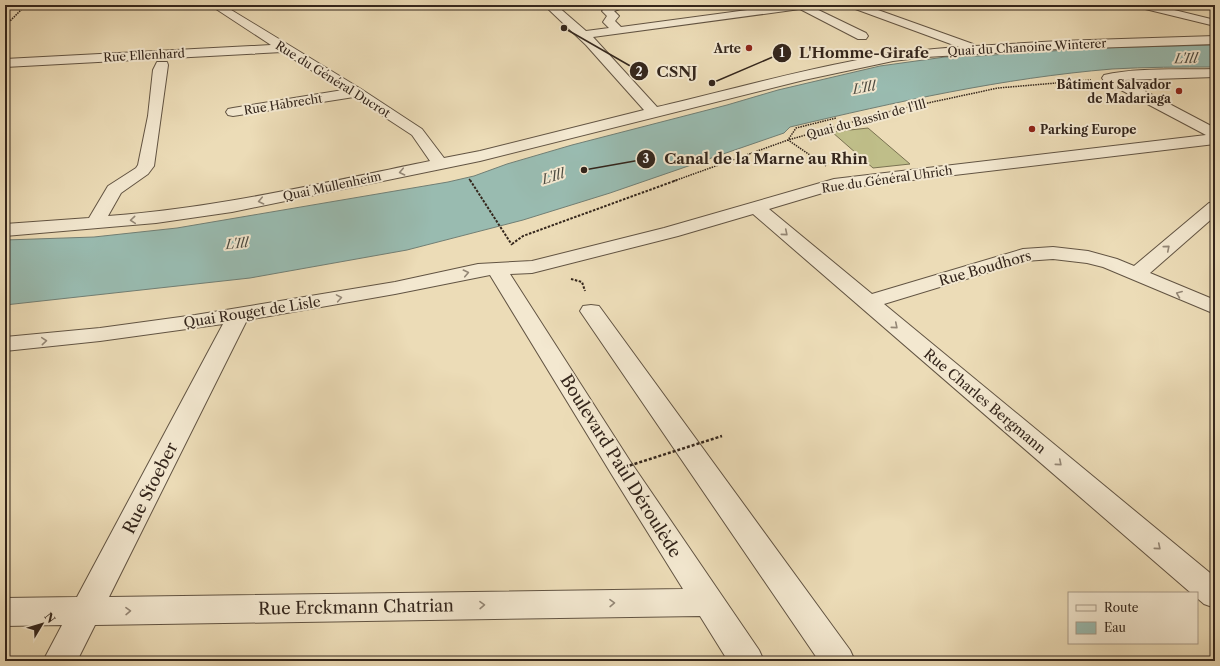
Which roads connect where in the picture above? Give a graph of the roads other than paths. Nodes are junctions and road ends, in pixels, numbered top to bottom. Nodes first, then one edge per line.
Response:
1 (215, 5) edge
2 (549, 5) edge
3 (622, 5) edge
4 (854, 5) edge
5 (1141, 5) edge
6 (624, 17) dead end
7 (1215, 23) edge
8 (617, 29) junction
9 (584, 35) junction
10 (862, 36) dead end
11 (1215, 40) edge
12 (284, 48) junction
13 (977, 50) junction
14 (5, 63) edge
15 (162, 65) dead end
16 (1215, 73) edge
17 (356, 92) junction
18 (233, 112) dead end
19 (654, 113) junction
20 (1215, 134) edge
21 (1215, 139) edge
22 (440, 164) junction
23 (756, 207) junction
24 (1215, 208) edge
25 (95, 224) junction
26 (5, 230) edge
27 (497, 270) junction
28 (1137, 274) junction
29 (867, 302) junction
30 (1215, 308) edge
31 (591, 311) road end
32 (239, 314) junction
33 (5, 344) edge
34 (1215, 595) edge
35 (708, 602) junction
36 (5, 612) edge
37 (86, 612) junction
38 (60, 661) edge
39 (747, 661) edge
40 (838, 661) edge

1 - 12 street, Rue du Général Ducrot
2 - 9 street
3 - 8 street
4 - 13 street
5 - 7 street
6 - 8 street
8 - 9 street
8 - 10 street
9 - 19 street
11 - 13 street, Quai du Chanoine Winterer
12 - 14 street, Rue Ellenhard
12 - 17 street, Rue du Général Ducrot
13 - 19 street, Quai du Chanoine Winterer
15 - 25 street
16 - 20 street
17 - 18 street, Rue Habrecht
17 - 22 street, Rue du Général Ducrot
19 - 22 street, Quai Mullenheim
21 - 23 street, Rue du Général Uhrich
22 -> 25 street, Quai Mullenheim
23 - 27 street, Rue du Général Uhrich
23 -> 29 street, Rue Charles Bergmann
28 -> 24 street
25 - 26 street, Quai Mullenheim
32 -> 27 street, Quai Rouget de Lisle
27 - 35 street, Boulevard Paul Déroulède
28 - 29 street, Rue Boudhors
30 -> 28 street, Rue Boudhors
29 -> 34 street, Rue Charles Bergmann
31 - 40 street
33 -> 32 street, Quai Rouget de Lisle
32 - 37 street, Rue Stoeber
37 -> 35 street, Rue Erckmann Chatrian
35 - 39 street, Boulevard Paul Déroulède
36 - 37 street, Rue Erckmann Chatrian
37 - 38 street, Rue Stoeber

